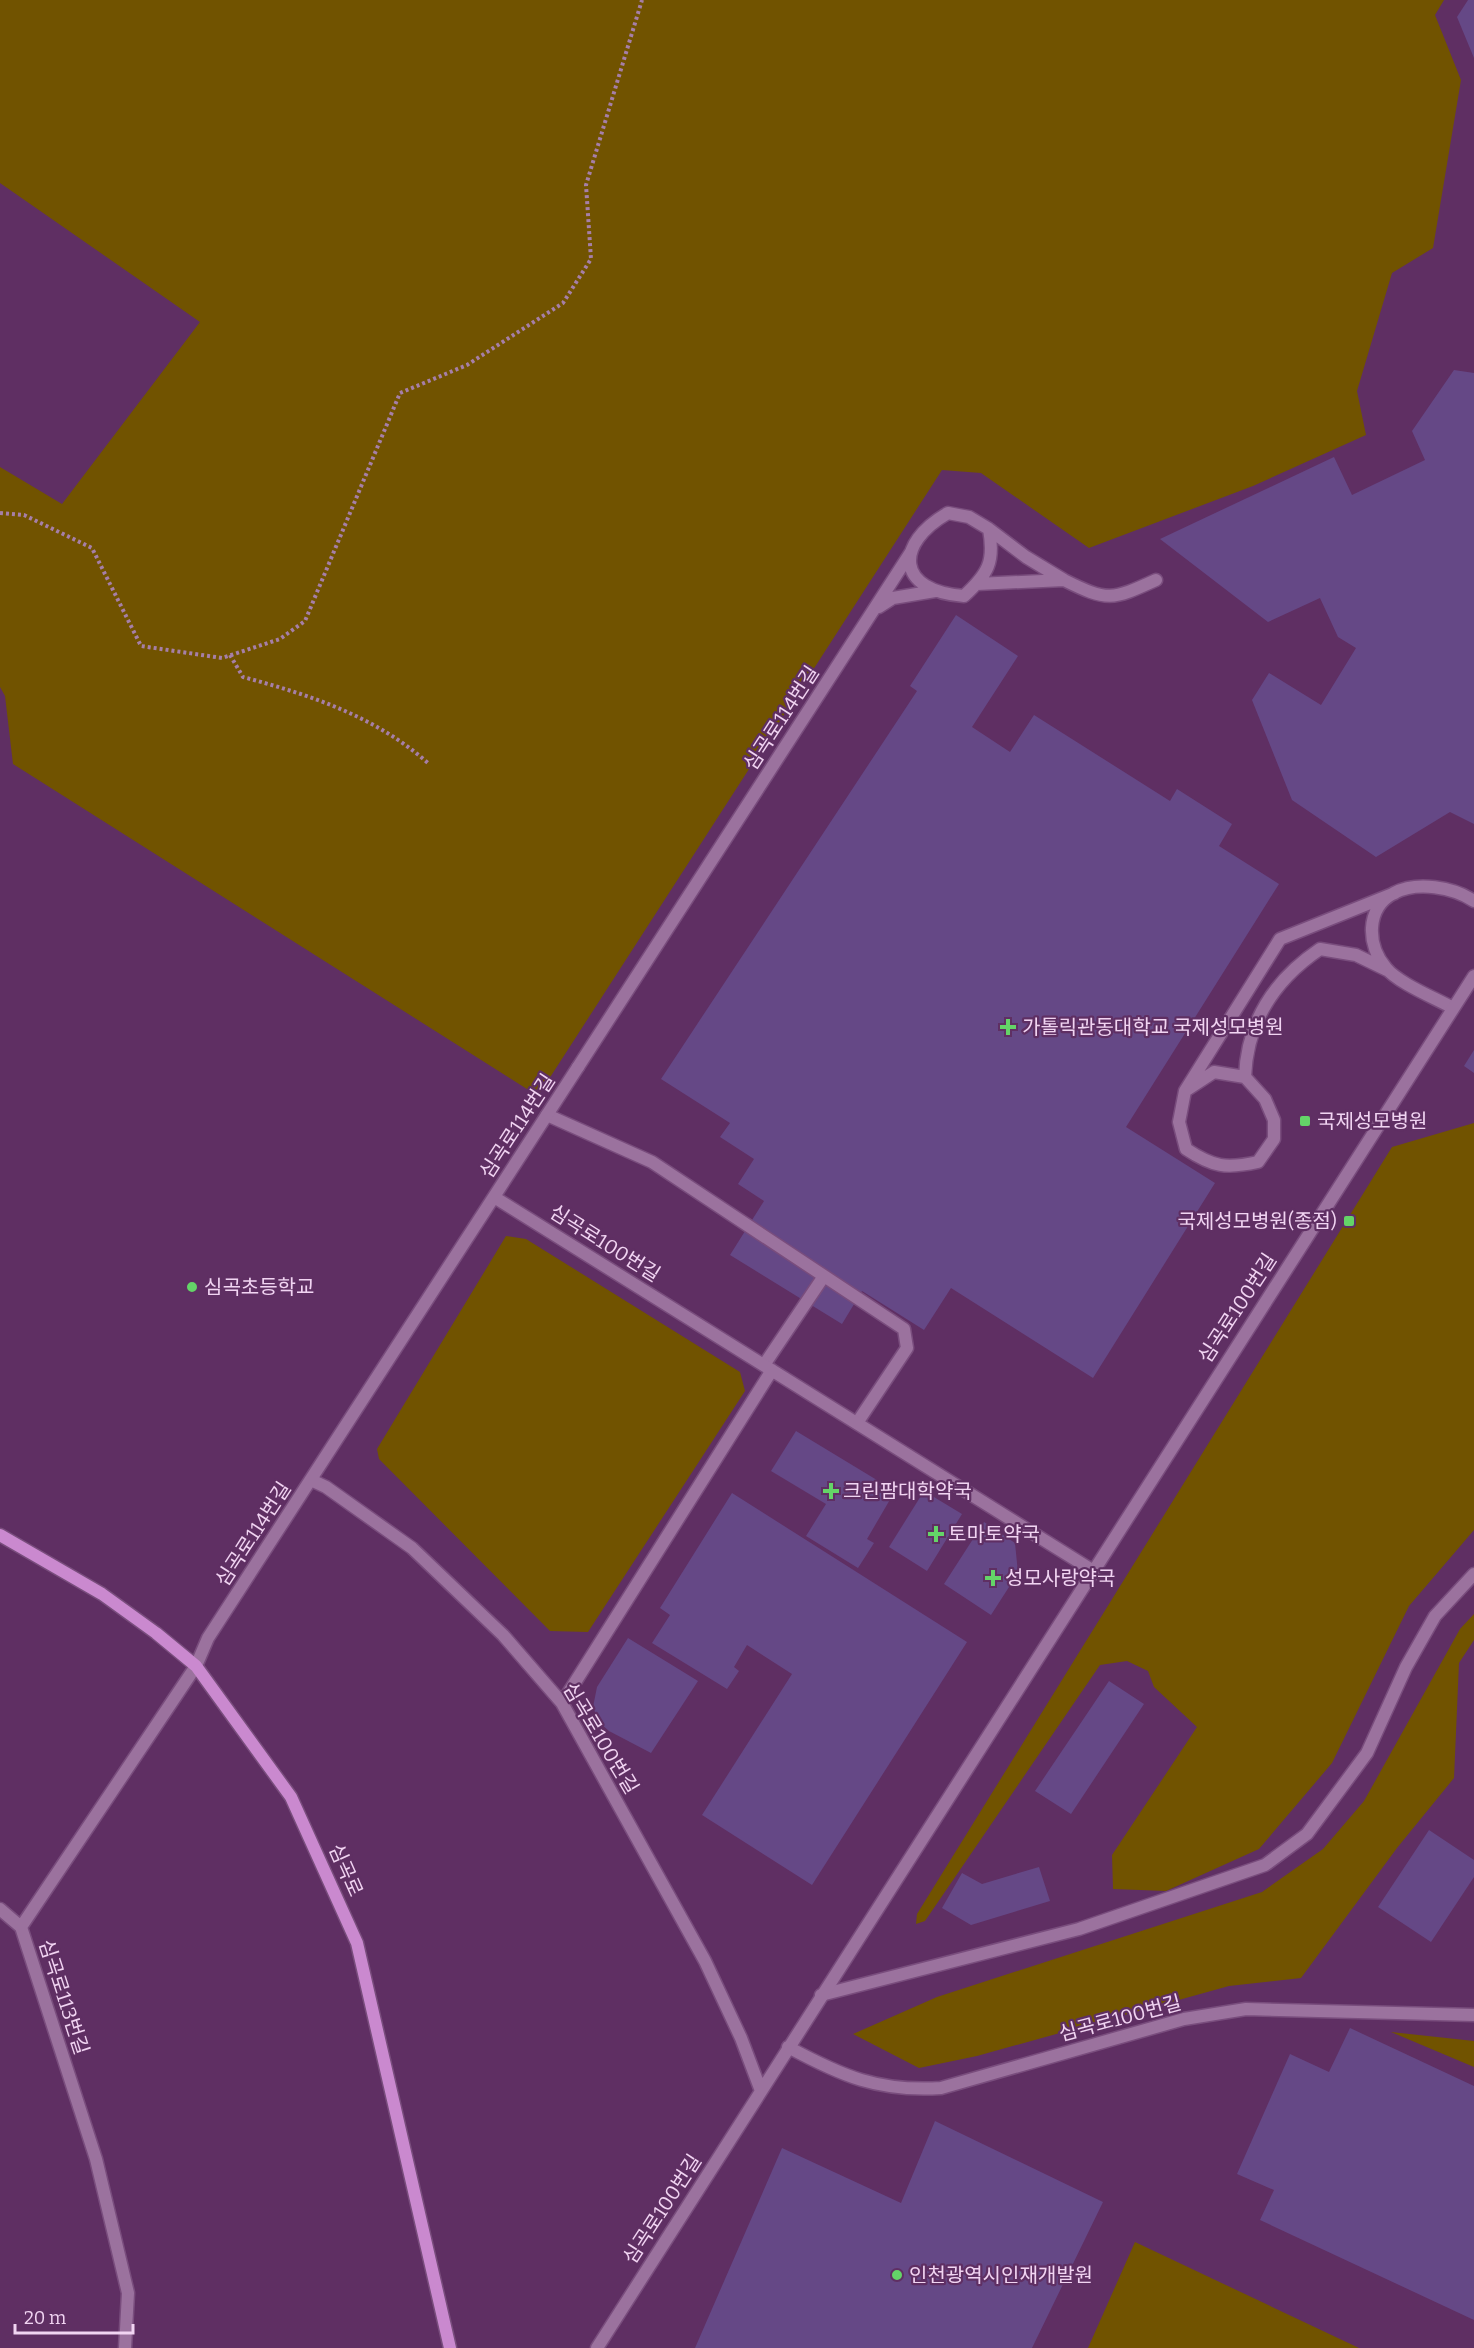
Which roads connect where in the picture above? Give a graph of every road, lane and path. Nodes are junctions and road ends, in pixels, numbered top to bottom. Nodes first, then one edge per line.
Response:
1 (642, 0) edge
2 (0, 513) edge
3 (989, 529) junction
4 (911, 552) junction
5 (1064, 580) junction
6 (1156, 580) dead end
7 (976, 584) junction
8 (935, 591) junction
9 (875, 609) junction
10 (230, 655) junction
11 (428, 763) dead end
12 (1395, 893) junction
13 (1474, 901) edge
14 (1387, 970) junction
15 (1474, 976) edge
16 (1454, 1008) junction
17 (1245, 1077) junction
18 (1185, 1091) junction
19 (547, 1115) junction
20 (494, 1197) junction
21 (824, 1276) junction
22 (768, 1368) junction
23 (857, 1423) junction
24 (311, 1480) junction
25 (0, 1534) edge
26 (1092, 1570) junction
27 (1474, 1574) edge
28 (196, 1666) junction
29 (562, 1703) junction
30 (0, 1909) edge
31 (21, 1927) junction
32 (821, 1995) junction
33 (1474, 2015) edge
34 (788, 2047) junction
35 (761, 2091) junction
36 (124, 2348) edge
37 (450, 2348) edge
38 (597, 2348) edge

1 - 10 path
2 - 10 path
3 - 4 street
3 - 5 street
3 - 7 street
4 - 8 street
4 - 9 street, 심곡로114번길
5 - 6 street
5 - 7 street
7 - 8 street
8 - 9 street
9 - 19 street, 심곡로114번길
10 - 11 path
12 - 13 street
12 - 14 street
12 - 18 street
14 - 16 street
14 - 17 street
15 - 16 street, 심곡로100번길
16 - 26 street, 심곡로100번길
17 - 18 street
17 - 18 street
19 - 20 street, 심곡로114번길
19 - 21 street
20 - 22 street, 심곡로100번길
20 - 24 street, 심곡로114번길
21 - 22 street
21 - 23 street
22 - 23 street, 심곡로100번길
22 - 29 street
23 - 26 street, 심곡로100번길
24 - 28 street, 심곡로114번길
24 - 29 street, 심곡로100번길
25 - 28 street, 심곡로
26 - 32 street, 심곡로100번길
27 - 32 street
28 - 31 street, 심곡로113번길
28 - 37 street, 심곡로
29 - 35 street, 심곡로100번길
30 - 31 street
31 - 36 street, 심곡로113번길
32 - 34 street, 심곡로100번길
33 - 34 street, 심곡로100번길
34 - 35 street, 심곡로100번길
35 - 38 street, 심곡로100번길

